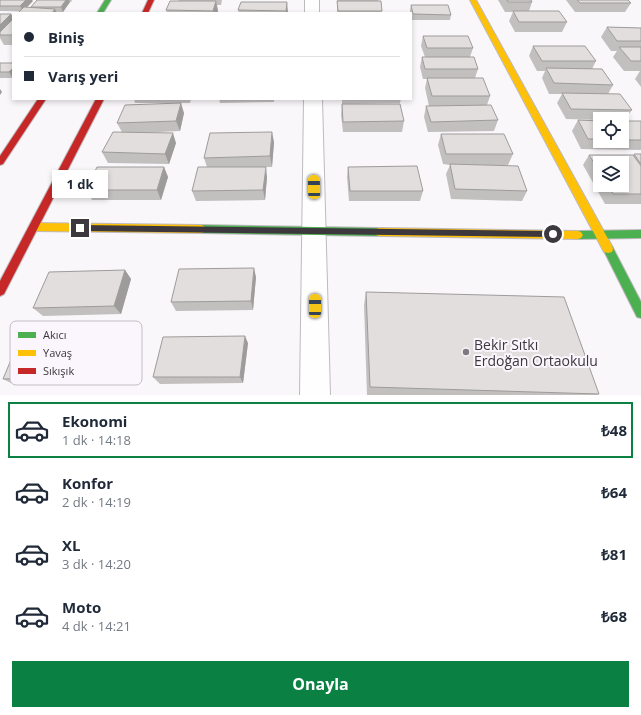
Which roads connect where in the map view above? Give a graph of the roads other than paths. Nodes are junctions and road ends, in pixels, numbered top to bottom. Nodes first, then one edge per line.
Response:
1 (108, 0) edge
2 (151, 0) edge
3 (312, 0) edge
4 (473, 0) edge
5 (101, 12) edge
6 (145, 12) edge
7 (312, 12) edge
8 (41, 100) edge
9 (99, 100) edge
10 (313, 100) edge
11 (0, 162) edge
12 (34, 227) junction
13 (315, 231) junction
14 (641, 234) edge
15 (601, 235) junction
16 (0, 291) edge
17 (641, 313) edge
18 (315, 395) edge

1 - 5 street
2 - 6 street
3 - 7 street
4 - 15 street
8 - 11 street
9 - 12 street
10 - 13 street
12 - 13 street
12 - 16 street
13 - 15 street
13 - 18 street
14 - 15 street
15 - 17 street

